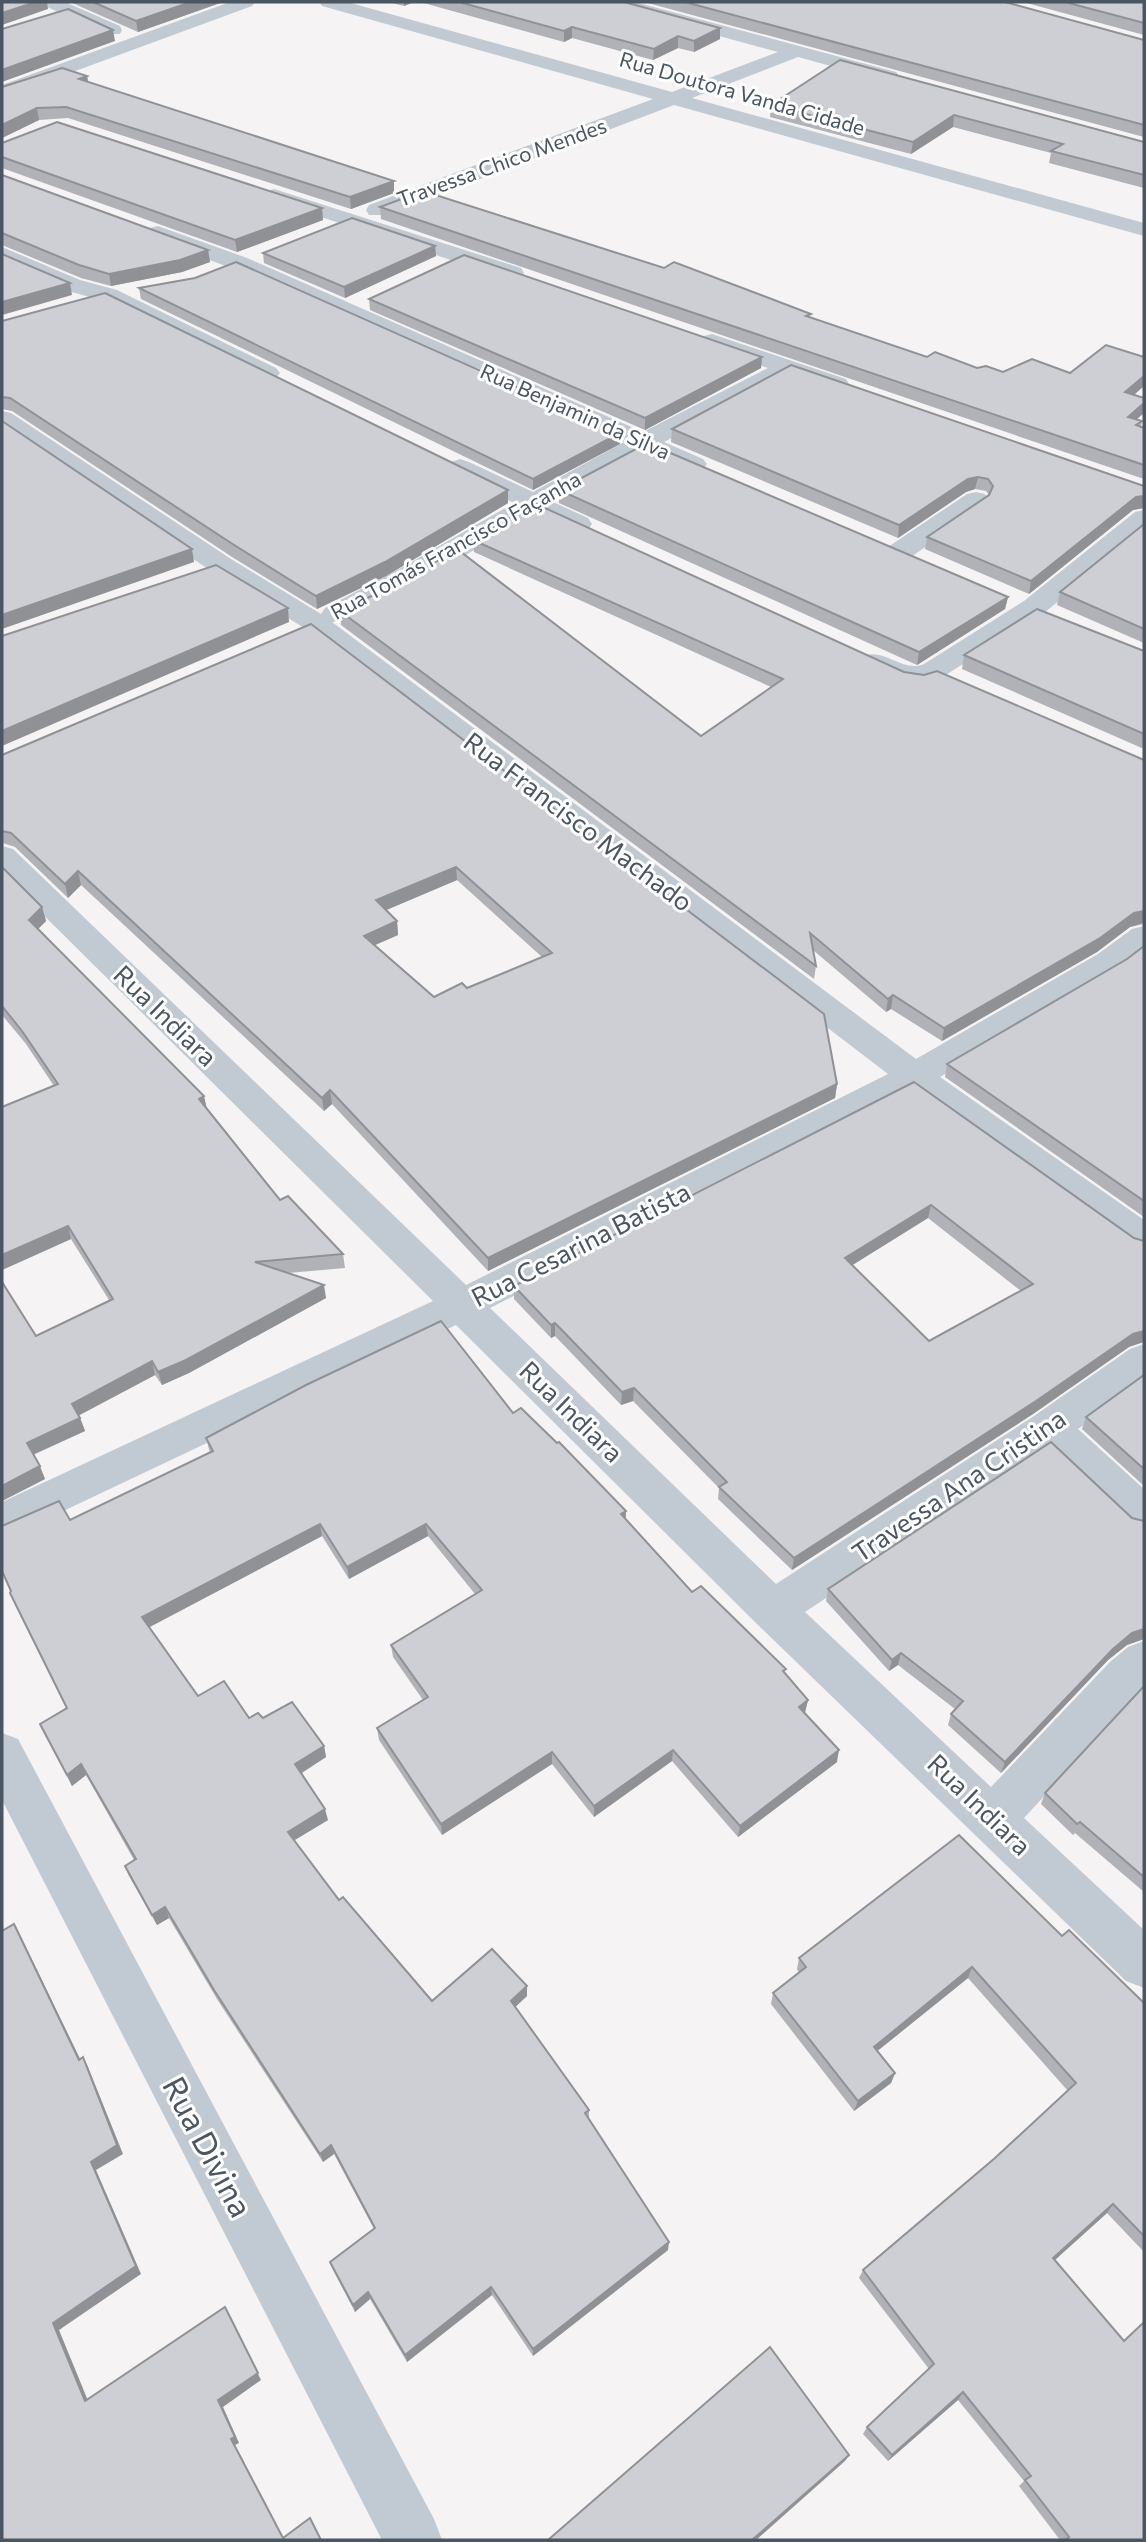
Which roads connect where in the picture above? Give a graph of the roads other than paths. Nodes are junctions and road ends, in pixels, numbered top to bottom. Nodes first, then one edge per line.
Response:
1 (246, 2) edge
2 (328, 2) edge
3 (615, 2) edge
4 (693, 7) edge
5 (49, 10) edge
6 (672, 16) junction
7 (140, 43) junction
8 (799, 51) junction
9 (905, 80) edge
10 (2, 92) edge
11 (673, 99) junction
12 (257, 190) edge
13 (349, 220) junction
14 (139, 226) edge
15 (1144, 230) edge
16 (313, 234) edge
17 (2, 254) edge
18 (264, 254) edge
19 (463, 255) junction
20 (239, 263) junction
21 (428, 272) edge
22 (201, 277) edge
23 (528, 278) edge
24 (150, 288) edge
25 (109, 295) junction
26 (369, 299) edge
27 (71, 305) edge
28 (345, 310) junction
29 (697, 336) edge
30 (788, 368) junction
31 (284, 381) edge
32 (863, 393) edge
33 (2, 418) edge
34 (643, 442) junction
35 (433, 454) edge
36 (720, 475) edge
37 (976, 500) edge
38 (533, 503) junction
39 (1144, 518) edge
40 (595, 531) edge
41 (873, 541) edge
42 (1131, 543) edge
43 (898, 552) junction
44 (923, 562) edge
45 (303, 629) junction
46 (855, 651) edge
47 (2, 856) edge
48 (1144, 937) edge
49 (914, 1076) junction
50 (1144, 1239) edge
51 (462, 1305) junction
52 (1144, 1360) edge
53 (1049, 1428) junction
54 (1144, 1515) edge
55 (2, 1522) edge
56 (773, 1610) junction
57 (1144, 1661) edge
58 (2, 1754) edge
59 (993, 1818) junction
60 (1144, 1964) edge
61 (412, 2540) edge

1 - 7 street
2 - 11 street, Rua Doutora Vanda Cidade
3 - 6 street
4 - 6 street
5 - 7 street
6 - 8 street
7 - 10 street
8 - 9 street
8 - 11 street, Travessa Chico Mendes
11 - 13 street, Travessa Chico Mendes
11 - 15 street, Rua Doutora Vanda Cidade
12 - 13 street
13 - 16 street, Travessa Chico Mendes
13 - 19 street
14 - 20 street, Rua Benjamin da Silva
17 - 25 street
18 - 20 street
19 - 21 street
19 - 23 street
20 - 22 street
20 - 28 street, Rua Benjamin da Silva
24 - 25 street
25 - 27 street
25 - 31 street
26 - 28 street
28 - 34 street, Rua Benjamin da Silva
29 - 30 street
30 - 32 street
30 - 34 street, Rua Tomás Francisco Façanha
33 - 45 street, Rua Francisco Machado
34 - 36 street, Rua Benjamin da Silva
34 - 38 street, Rua Tomás Francisco Façanha
35 - 38 street
37 - 43 street
38 - 40 street
38 - 45 street, Rua Tomás Francisco Façanha
39 - 42 street
41 - 43 street
42 - 46 street
43 - 44 street
45 - 49 street, Rua Francisco Machado
47 - 51 street, Rua Indiara
48 - 49 street, Rua Cesarina Batista
49 - 50 street, Rua Francisco Machado
49 - 51 street, Rua Cesarina Batista
51 - 55 street, Rua Cesarina Batista
51 - 56 street, Rua Indiara
52 - 53 street, Travessa Ana Cristina
53 - 54 street
53 - 56 street, Travessa Ana Cristina
56 - 59 street, Rua Indiara
57 - 59 street
58 - 61 street, Rua Divina
59 - 60 street, Rua Indiara

